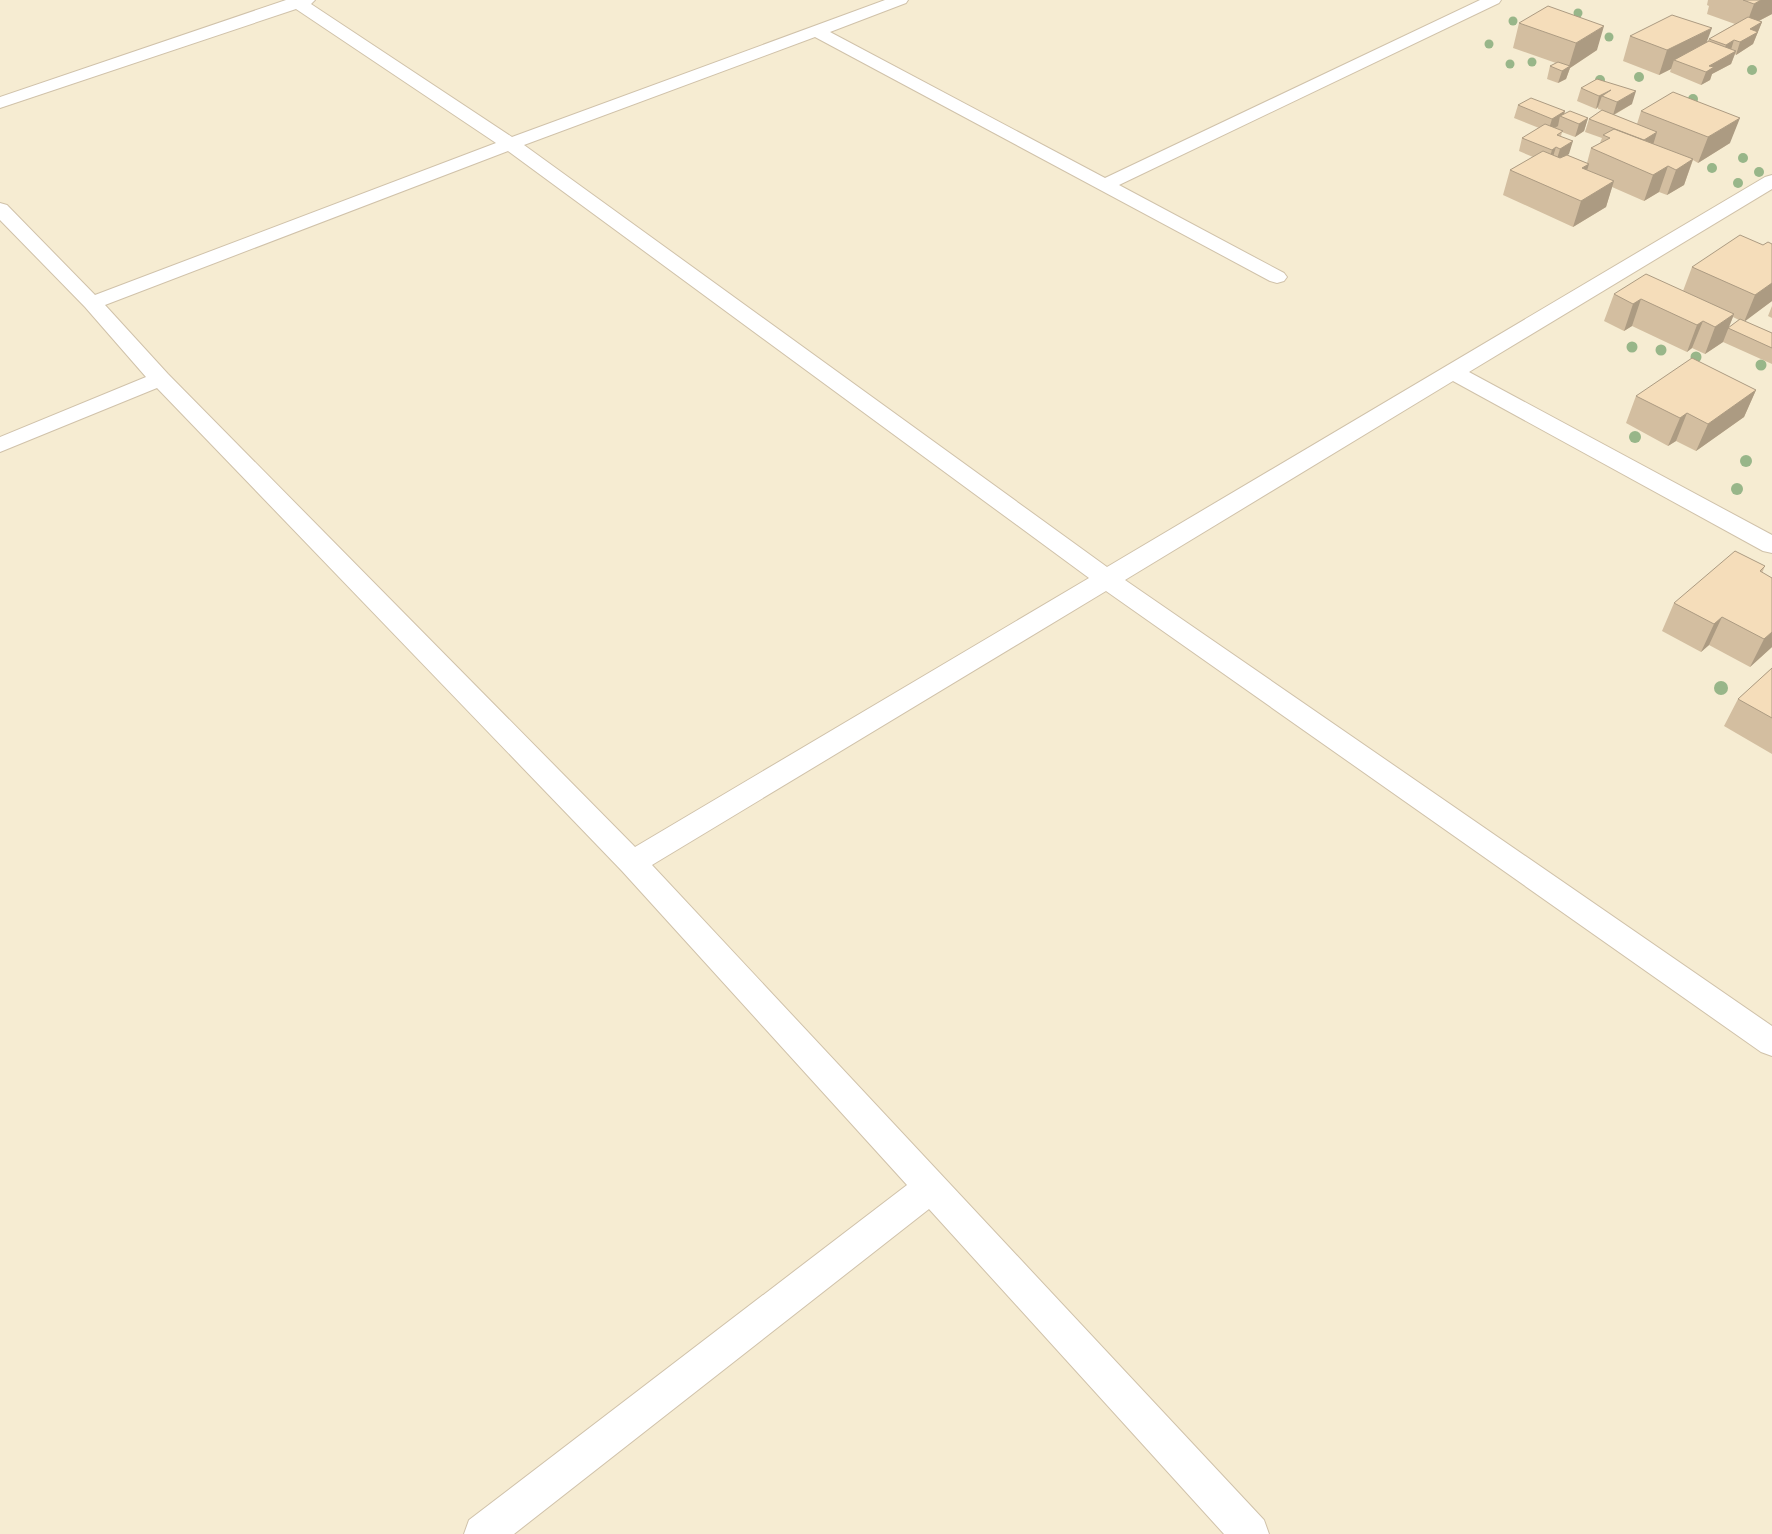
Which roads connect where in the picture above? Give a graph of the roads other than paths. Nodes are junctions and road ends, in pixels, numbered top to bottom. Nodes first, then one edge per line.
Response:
1 (900, 0) edge
2 (1493, 0) edge
3 (300, 1) edge
4 (816, 31) junction
5 (0, 103) edge
6 (510, 144) junction
7 (1772, 181) edge
8 (1105, 185) junction
9 (1750, 194) junction
10 (1772, 203) edge
11 (0, 210) edge
12 (1277, 277) dead end
13 (92, 303) junction
14 (1452, 372) junction
15 (160, 379) junction
16 (0, 445) edge
17 (1772, 545) edge
18 (1105, 578) junction
19 (632, 863) junction
20 (1772, 1043) edge
21 (931, 1187) junction
22 (483, 1534) edge
23 (1250, 1534) edge

1 - 4 street
2 - 8 street
3 - 5 street
3 - 6 street
4 - 6 street
4 - 8 street
6 - 13 street
6 - 18 street
7 - 9 street
8 - 12 street
9 - 10 street
9 - 14 street
11 - 13 street
13 - 15 street
14 - 17 street
14 - 18 street
15 - 16 street
15 - 19 street
18 - 19 street
18 - 20 street
19 - 21 street
21 - 22 street
21 - 23 street

